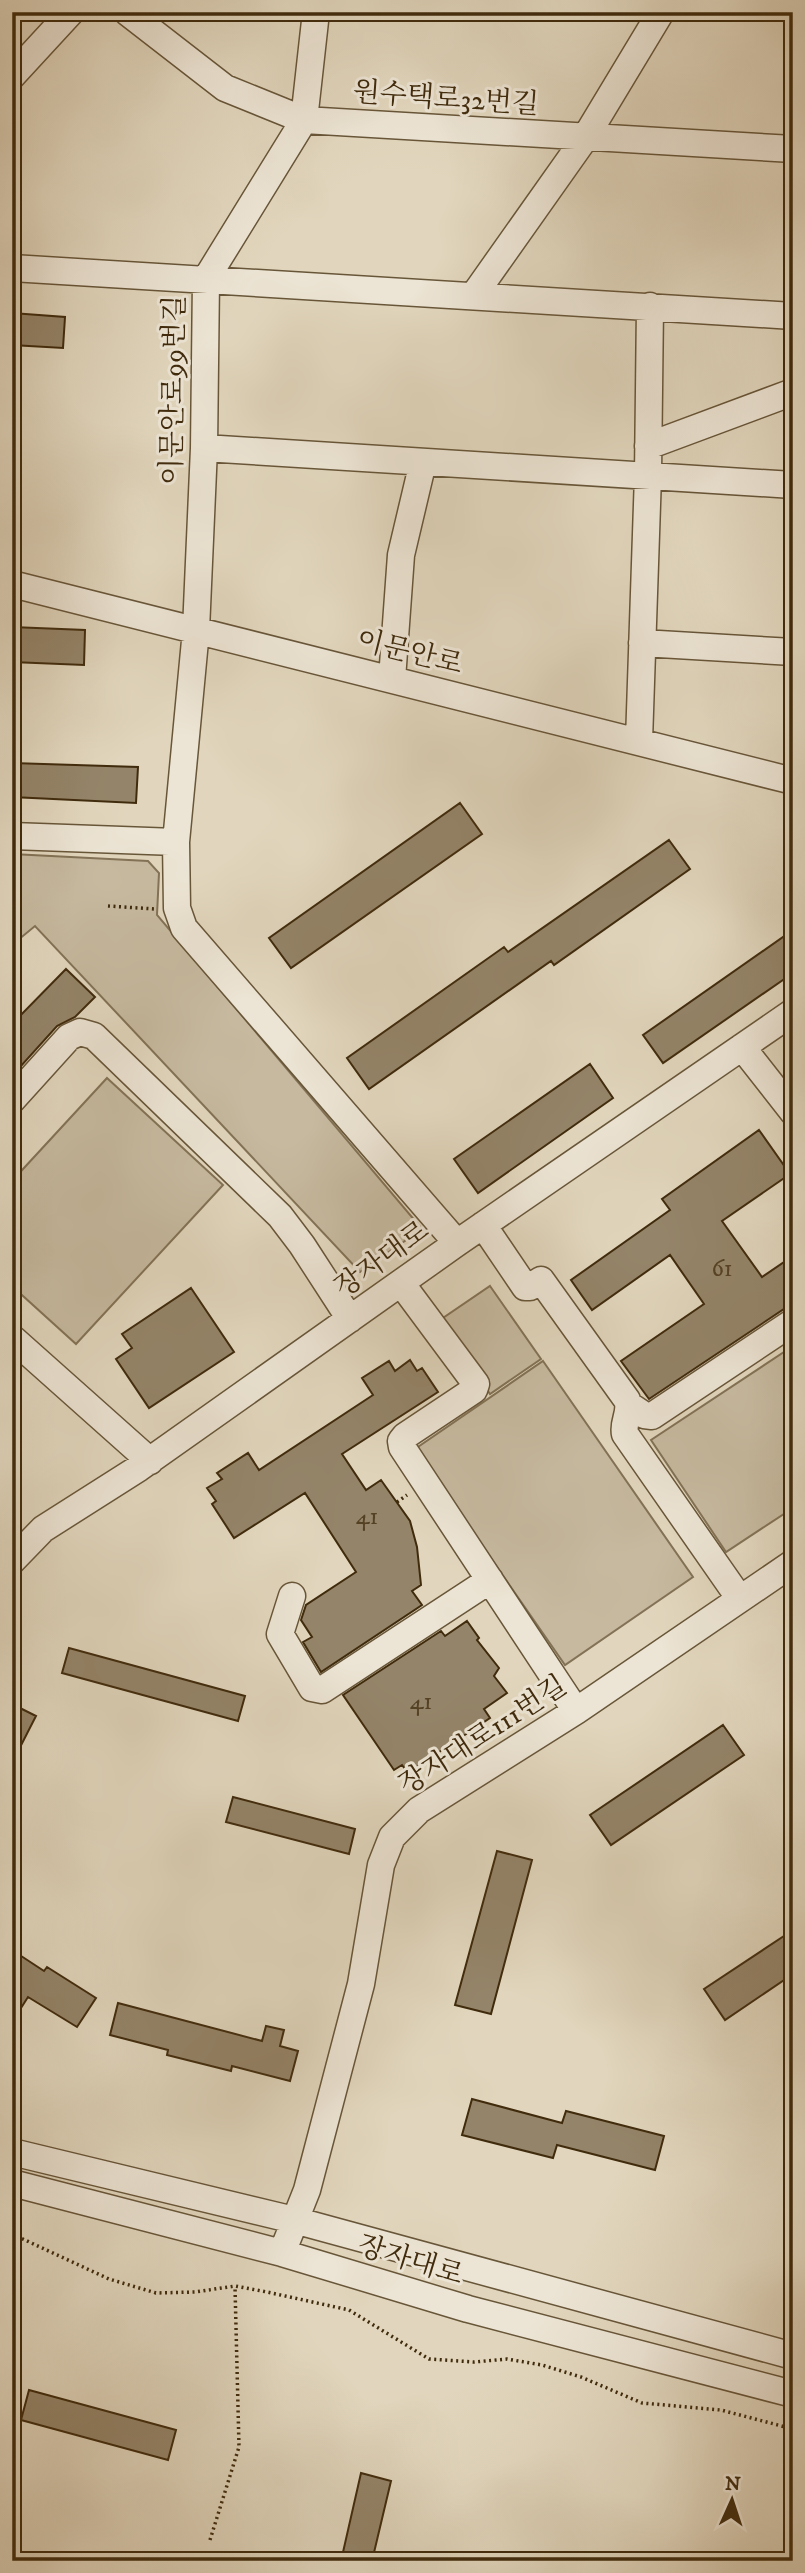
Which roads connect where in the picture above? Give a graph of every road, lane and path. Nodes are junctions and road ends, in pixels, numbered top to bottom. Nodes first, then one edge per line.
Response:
1 (71, 12) edge
2 (127, 12) edge
3 (316, 12) edge
4 (660, 12) edge
5 (12, 76) edge
6 (304, 120) junction
7 (585, 138) junction
8 (793, 149) edge
9 (12, 268) edge
10 (206, 279) junction
11 (474, 295) junction
12 (650, 306) junction
13 (793, 316) edge
14 (793, 392) edge
15 (648, 446) junction
16 (204, 448) junction
17 (423, 461) junction
18 (648, 475) junction
19 (793, 485) edge
20 (12, 584) edge
21 (197, 631) junction
22 (642, 643) junction
23 (793, 652) edge
24 (392, 679) junction
25 (639, 741) junction
26 (793, 780) edge
27 (12, 836) edge
28 (176, 842) junction
29 (108, 906) dead end
30 (157, 909) dead end
31 (793, 1012) edge
32 (742, 1047) junction
33 (12, 1100) edge
34 (793, 1112) edge
35 (483, 1225) junction
36 (457, 1243) junction
37 (401, 1283) junction
38 (350, 1319) junction
39 (793, 1322) edge
40 (12, 1338) edge
41 (629, 1405) junction
42 (150, 1461) junction
43 (12, 1561) edge
44 (793, 1563) edge
45 (490, 1580) junction
46 (292, 1596) dead end
47 (740, 1599) junction
48 (576, 1711) junction
49 (12, 2151) edge
50 (12, 2183) edge
51 (294, 2220) junction
52 (12, 2234) edge
53 (282, 2253) junction
54 (235, 2286) junction
55 (793, 2356) edge
56 (793, 2394) edge
57 (793, 2429) edge
58 (210, 2540) dead end

1 - 5 street
2 - 6 street, 원수택로32번길
3 - 6 street, 이문안로99번길
4 - 7 street
6 - 7 street, 원수택로32번길
6 - 10 street, 이문안로99번길
7 - 8 street, 원수택로32번길
7 - 11 street
9 - 10 street
10 - 11 street
10 - 16 street, 이문안로99번길
11 - 12 street
12 - 13 street
12 - 15 street
14 - 15 street
15 - 18 street
16 - 17 street
16 - 21 street, 이문안로99번길
17 - 18 street
17 - 24 street
18 - 19 street
18 - 22 street
20 - 21 street, 이문안로
21 - 24 street, 이문안로
21 - 28 street, 이문안로99번길
22 - 23 street
22 - 25 street
24 - 25 street, 이문안로
25 - 26 street, 이문안로
27 - 28 street
28 - 36 street, 이문안로99번길
29 - 30 path
31 - 32 street, 장자대로
32 - 34 street
32 - 35 street, 장자대로
33 - 38 street
35 - 36 street, 장자대로
35 - 41 street
36 - 37 street, 장자대로
37 - 38 street, 장자대로
37 - 45 street
38 - 42 street, 장자대로
39 - 41 street
40 - 42 street
41 - 47 street
42 - 43 street, 장자대로
44 - 47 street, 장자대로111번길
45 - 46 street
45 - 48 street
47 - 48 street, 장자대로111번길
48 - 51 street, 장자대로111번길
49 - 51 street, 장자대로
50 - 53 street, 장자대로
51 - 53 street, 장자대로111번길
51 - 55 street, 장자대로
52 - 54 path
53 - 56 street, 장자대로
54 - 57 path
54 - 58 path

